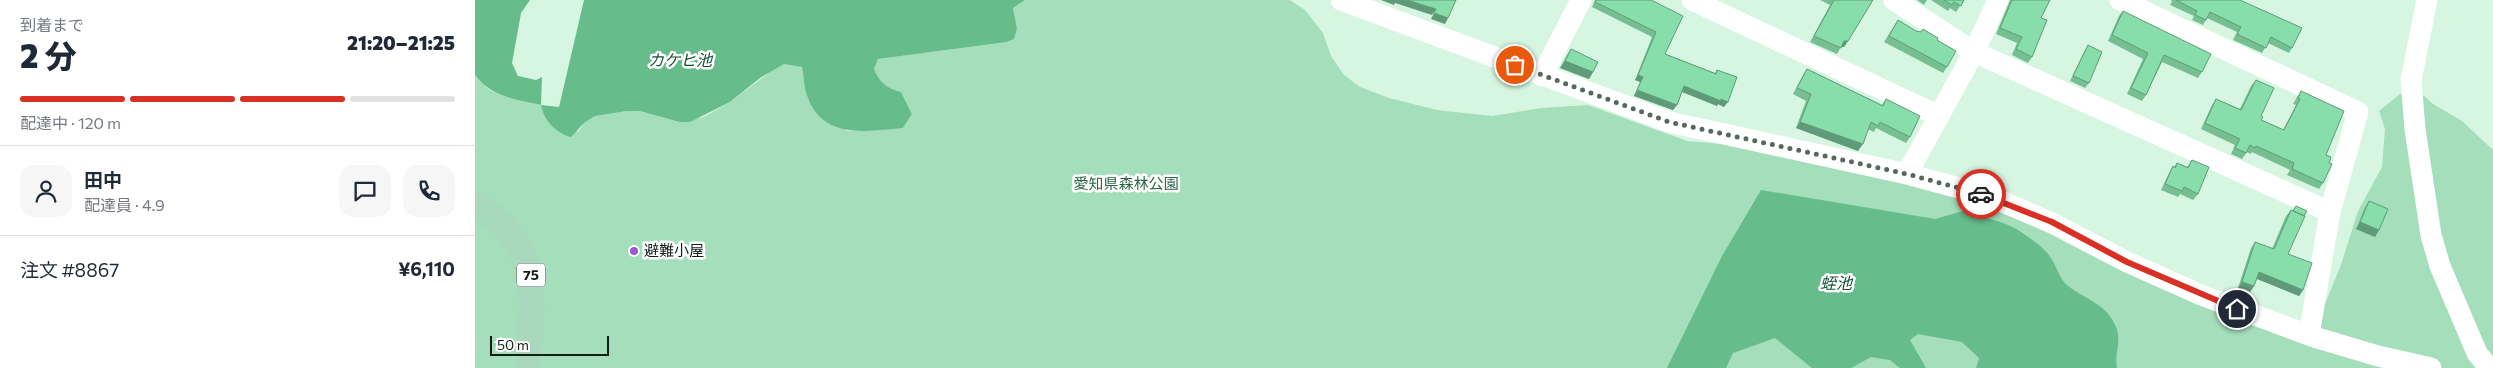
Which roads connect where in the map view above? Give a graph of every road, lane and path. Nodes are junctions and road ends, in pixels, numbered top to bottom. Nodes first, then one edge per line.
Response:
1 (1341, 0) edge
2 (1581, 0) edge
3 (1692, 0) edge
4 (1893, 0) edge
5 (1998, 0) edge
6 (2120, 0) edge
7 (2427, 0) edge
8 (1974, 52) junction
9 (1542, 76) junction
10 (1939, 116) junction
11 (1907, 174) junction
12 (475, 204) edge
13 (2329, 212) junction
14 (2309, 336) junction
15 (527, 368) edge
16 (2431, 368) edge
17 (2489, 368) edge

1 - 9 street
2 - 9 street
3 - 10 street
4 - 8 street
5 - 8 street
6 - 13 street
7 - 17 street
8 - 10 street
8 - 13 street
9 - 11 street
10 - 11 street
11 - 14 street
12 - 15 main road, 75
13 - 14 street
14 - 16 street

